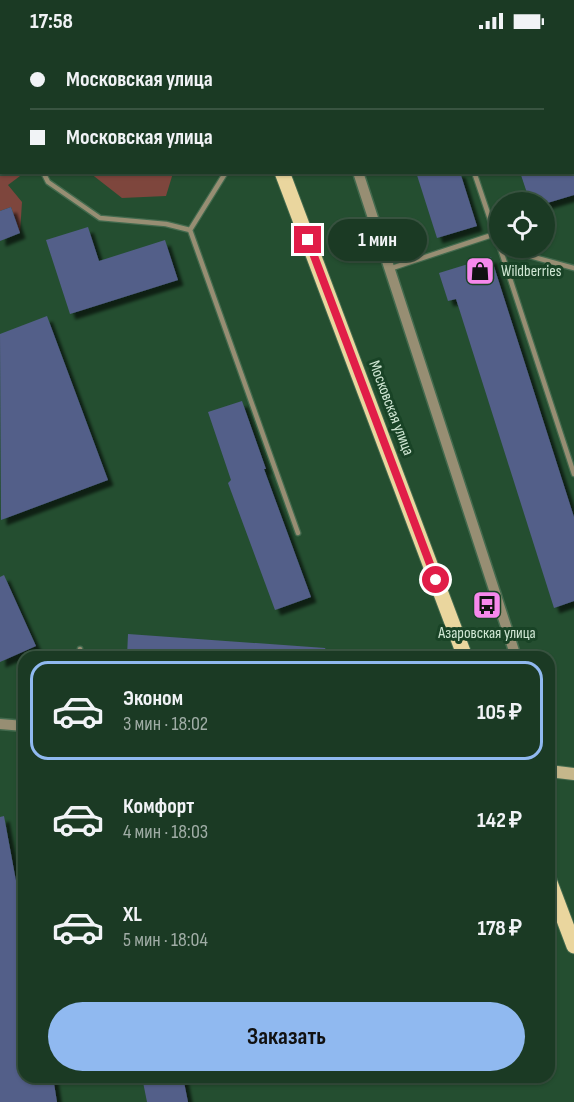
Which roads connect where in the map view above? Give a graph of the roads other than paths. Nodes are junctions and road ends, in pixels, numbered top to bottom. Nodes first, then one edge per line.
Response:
1 (44, 174) edge
2 (225, 174) edge
3 (283, 174) edge
4 (359, 174) edge
5 (475, 174) edge
6 (489, 216) edge
7 (190, 230) junction
8 (489, 236) edge
9 (504, 258) edge
10 (539, 258) edge
11 (574, 268) edge
12 (390, 269) junction
13 (574, 474) edge
14 (298, 533) dead end
15 (463, 651) edge
16 (514, 651) edge
17 (0, 724) edge
18 (18, 726) edge
19 (555, 772) edge
20 (574, 774) edge
21 (555, 896) edge
22 (574, 946) edge

1 - 7 lane
2 - 7 lane
3 - 15 main road, Московская улица
4 - 12 street
5 - 6 lane
7 - 14 lane
8 - 12 lane
9 - 13 lane
10 - 11 lane
12 - 16 street
17 - 18 street
19 - 20 main road
21 - 22 main road

